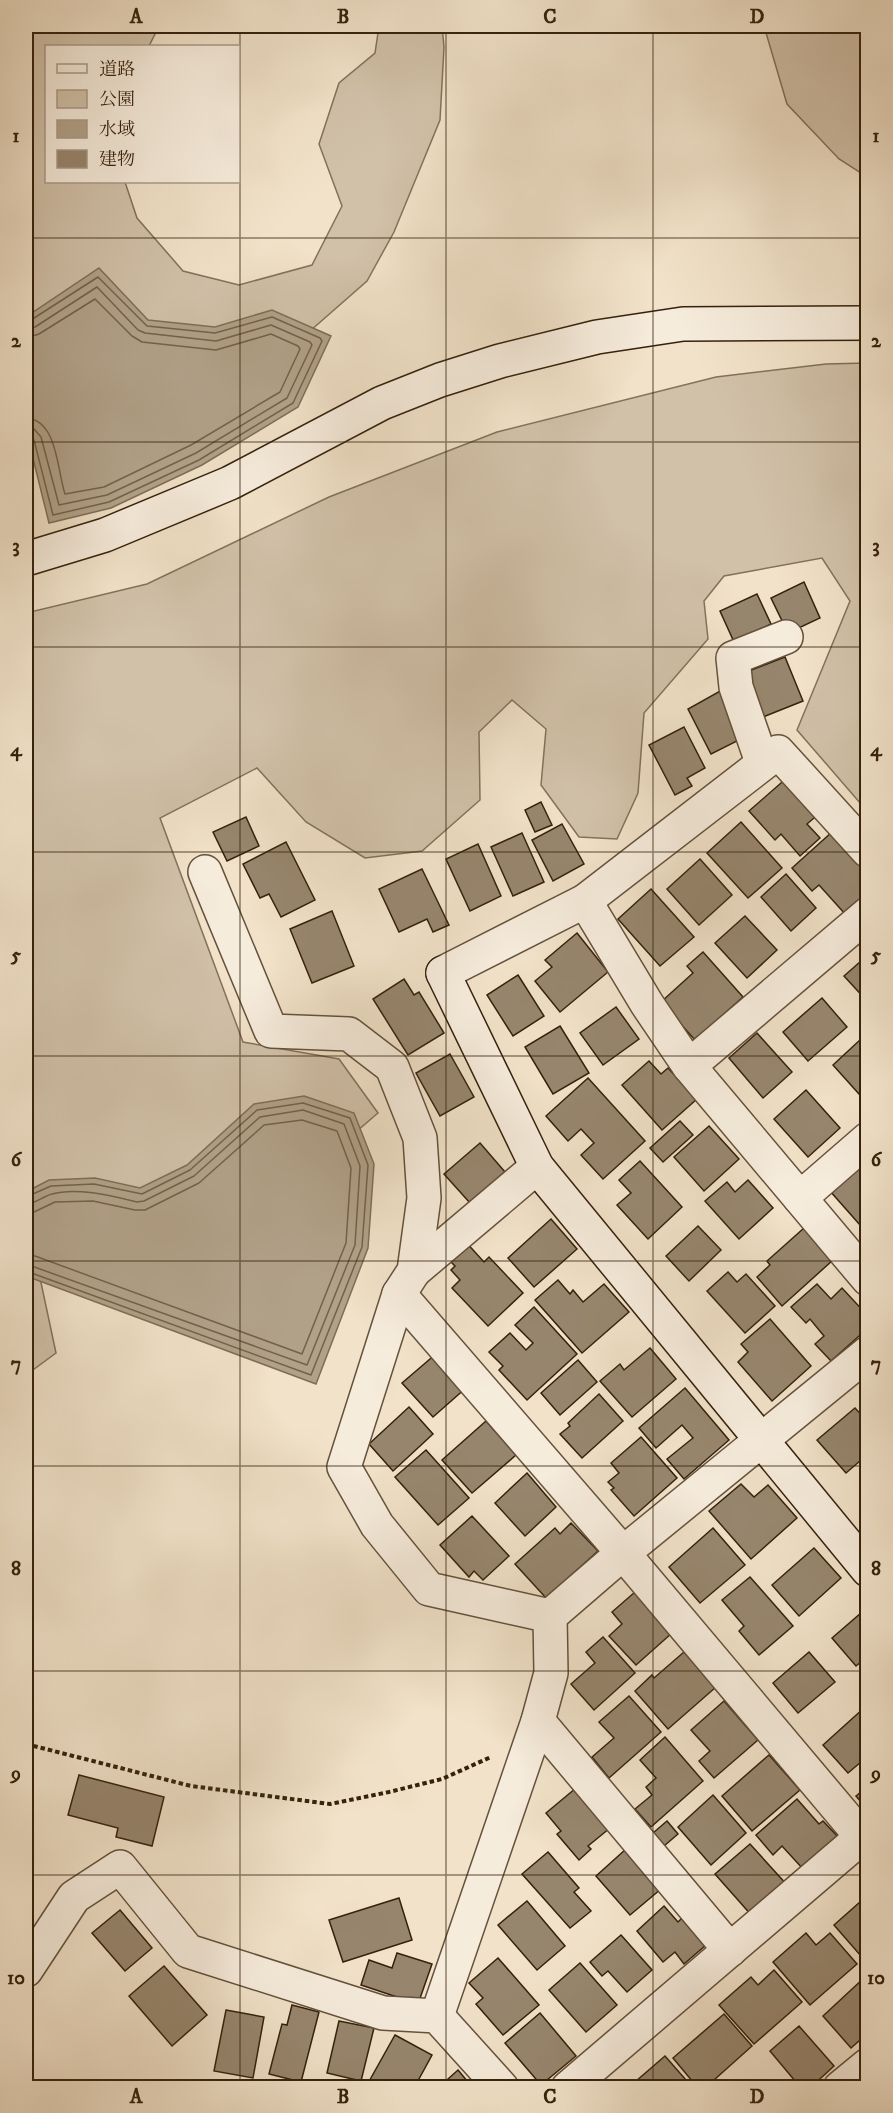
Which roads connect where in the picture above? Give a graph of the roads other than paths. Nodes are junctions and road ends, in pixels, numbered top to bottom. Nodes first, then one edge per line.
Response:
1 (867, 323) edge
2 (26, 559) edge
3 (786, 637) dead end
4 (762, 762) junction
5 (867, 851) edge
6 (205, 872) dead end
7 (585, 901) junction
8 (867, 914) edge
9 (689, 1066) junction
10 (867, 1138) edge
11 (537, 1167) junction
12 (800, 1198) junction
13 (867, 1279) edge
14 (407, 1282) junction
15 (867, 1353) edge
16 (761, 1441) junction
17 (623, 1552) junction
18 (867, 1570) edge
19 (550, 1616) junction
20 (538, 1722) junction
21 (865, 1840) edge
22 (730, 1950) junction
23 (26, 1970) edge
24 (437, 2016) junction
25 (867, 2065) edge
26 (502, 2088) edge
27 (568, 2088) edge
28 (840, 2088) edge

1 - 2 street
3 - 4 street
4 - 5 street
4 - 7 street
6 - 14 street
7 - 9 street
7 - 11 street
8 - 9 street
9 - 12 street
10 - 12 street
11 - 14 street
11 - 16 street
12 - 13 street
14 - 17 street
14 - 19 street
15 - 16 street
16 - 17 street
16 - 18 street
17 - 19 street
17 - 21 street
19 - 20 street
20 - 22 street
20 - 24 street
21 - 22 street
22 - 27 street
23 - 24 street
24 - 26 street
25 - 28 street

